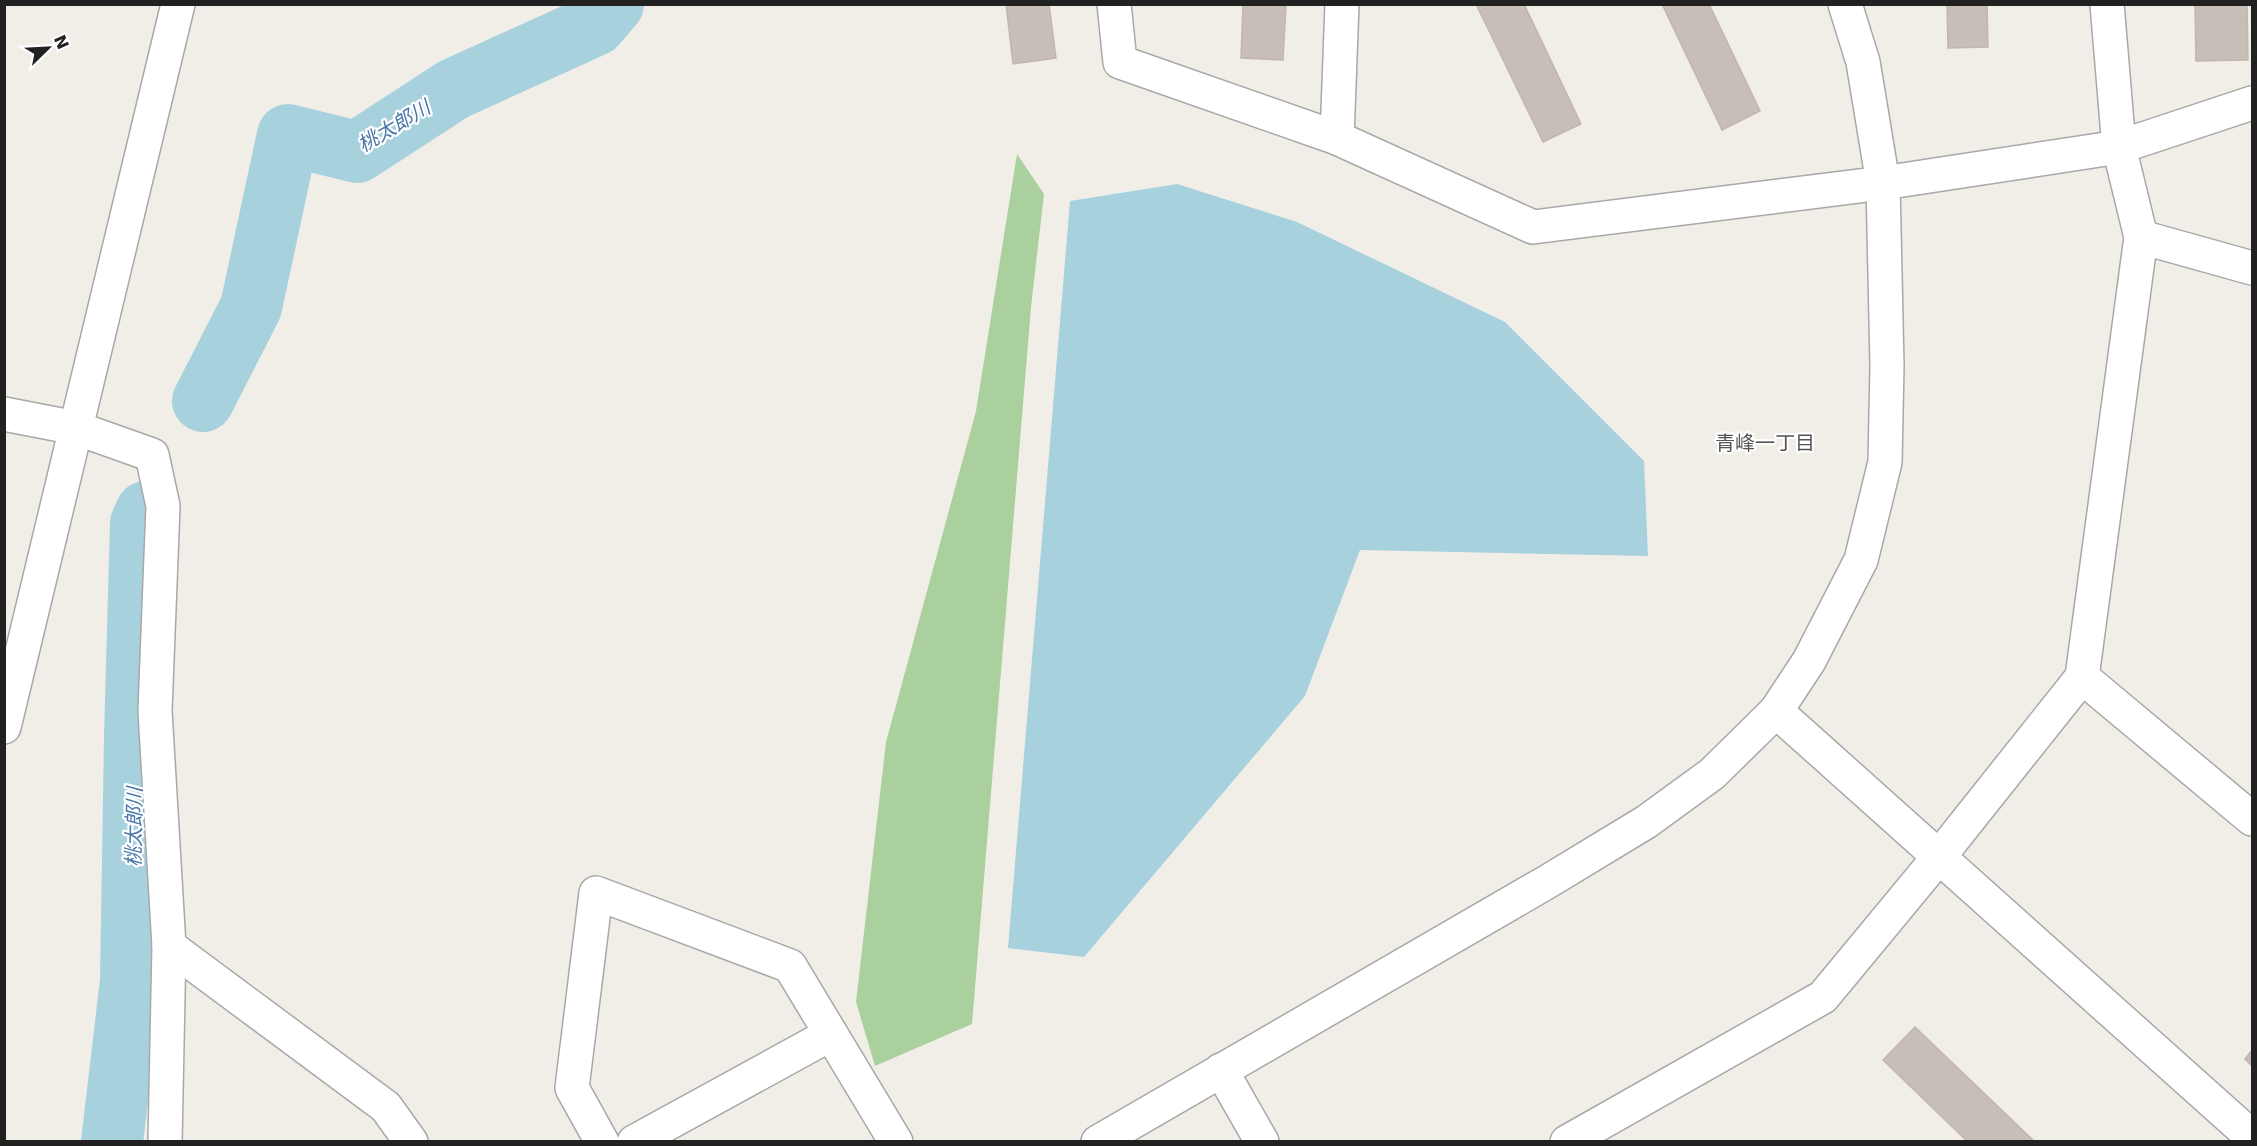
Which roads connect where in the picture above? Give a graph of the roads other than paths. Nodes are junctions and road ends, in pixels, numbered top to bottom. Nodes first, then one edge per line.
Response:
1 (178, 4) edge
2 (1114, 4) edge
3 (1342, 4) edge
4 (1845, 4) edge
5 (2107, 4) edge
6 (2253, 103) edge
7 (1337, 138) junction
8 (2119, 147) junction
9 (1883, 183) junction
10 (2141, 237) junction
11 (2253, 268) edge
12 (4, 414) edge
13 (76, 428) junction
14 (2082, 677) junction
15 (1776, 711) junction
16 (4, 727) edge
17 (2253, 819) edge
18 (1938, 858) junction
19 (169, 946) junction
20 (831, 1034) junction
21 (1221, 1070) junction
22 (2253, 1137) edge
23 (165, 1142) edge
24 (411, 1142) edge
25 (602, 1142) edge
26 (634, 1142) edge
27 (896, 1142) edge
28 (1098, 1142) edge
29 (1262, 1142) edge
30 (1567, 1142) edge

1 - 13 street
2 - 7 street
3 - 7 street
4 - 9 street
5 - 8 street
6 - 8 street
7 - 9 street
8 - 9 street
8 - 10 street
9 - 15 street
10 - 11 street
10 - 14 street
12 - 13 street
13 - 16 street
13 - 19 street
14 - 17 street
14 - 18 street
15 - 18 street
15 - 21 street
18 - 22 street
18 - 30 street
19 - 23 street
19 - 24 street
20 - 25 street
20 - 26 street
20 - 27 street
21 - 28 street
21 - 29 street

